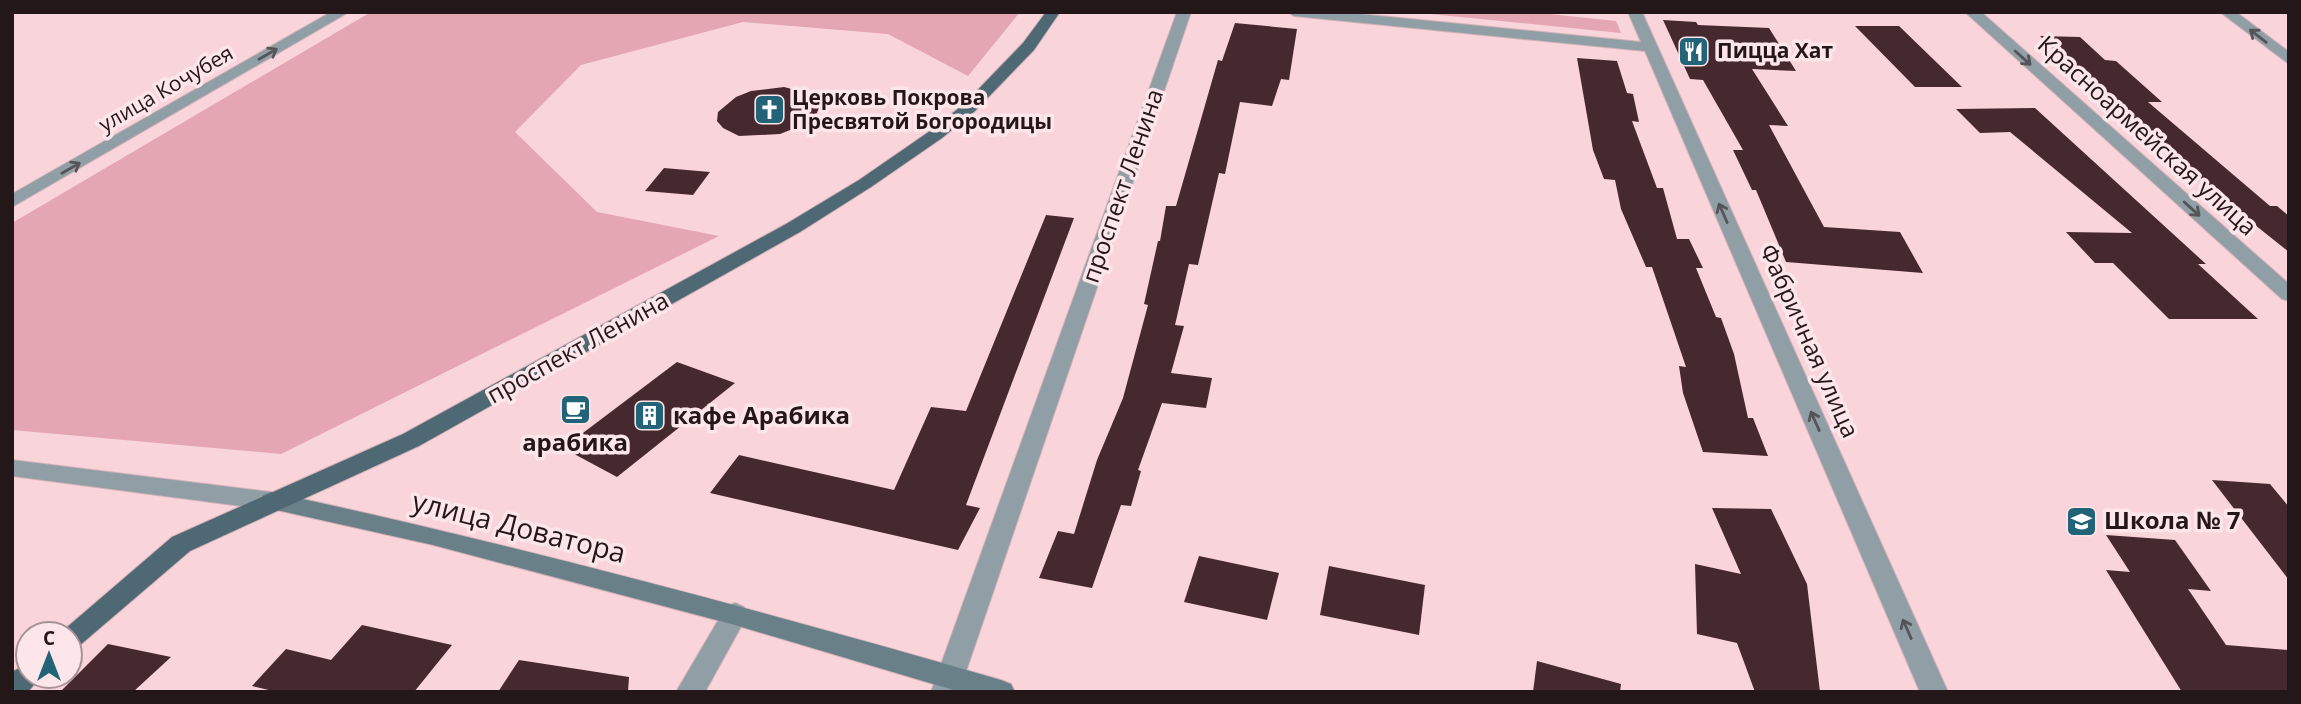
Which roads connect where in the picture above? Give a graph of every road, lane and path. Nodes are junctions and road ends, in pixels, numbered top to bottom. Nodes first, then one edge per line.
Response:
1 (342, 12) edge
2 (1053, 12) edge
3 (1184, 12) edge
4 (1294, 12) edge
5 (1635, 12) edge
6 (1972, 12) edge
7 (2227, 12) edge
8 (1650, 47) junction
9 (2289, 61) edge
10 (12, 202) edge
11 (2289, 295) edge
12 (12, 468) edge
13 (271, 501) junction
14 (735, 614) junction
15 (84, 626) edge
16 (948, 685) edge
17 (690, 692) edge
18 (1001, 692) edge
19 (1934, 692) edge

10 -> 1 street, улица Кочубея
2 - 13 main road, проспект Ленина
3 - 16 street, проспект Ленина
4 - 8 street
5 - 8 street, Фабричная улица
6 -> 11 street, Красноармейская улица
9 -> 7 street
19 -> 8 street, Фабричная улица
12 - 13 street, улица Доватора
13 - 14 main road, улица Доватора
13 - 15 main road, проспект Ленина
14 - 16 main road, улица Доватора
14 - 17 street
16 - 18 main road, улица Доватора

